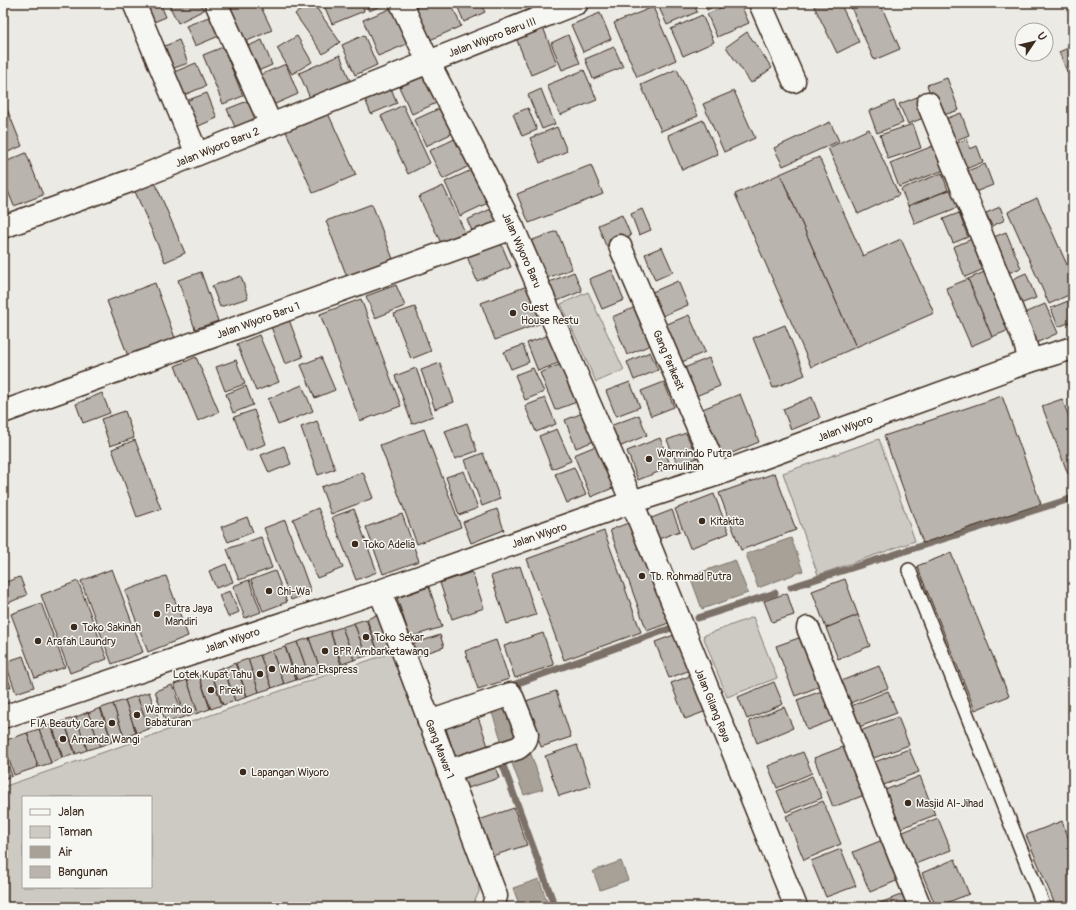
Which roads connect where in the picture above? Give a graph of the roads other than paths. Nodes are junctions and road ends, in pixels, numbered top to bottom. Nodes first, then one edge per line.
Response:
1 (134, 3) edge
2 (216, 3) edge
3 (401, 3) edge
4 (577, 3) edge
5 (760, 3) edge
6 (428, 61) junction
7 (794, 81) dead end
8 (928, 103) dead end
9 (271, 125) junction
10 (196, 154) junction
11 (3, 227) edge
12 (513, 228) junction
13 (620, 246) dead end
14 (1073, 348) edge
15 (1030, 361) junction
16 (3, 412) edge
17 (718, 474) junction
18 (632, 502) junction
19 (909, 570) dead end
20 (380, 591) junction
21 (808, 628) dead end
22 (3, 717) edge
23 (429, 722) junction
24 (448, 771) junction
25 (493, 907) edge
26 (796, 907) edge
27 (920, 907) edge
28 (1044, 907) edge

1 - 10 street
2 - 9 street
3 - 6 street, Jalan Wiyoro Baru
4 - 6 street, Jalan Wiyoro Baru III
5 - 7 street
6 - 9 street, Jalan Wiyoro Baru 2
6 - 12 street, Jalan Wiyoro Baru
8 - 15 street
9 - 10 street, Jalan Wiyoro Baru 2
10 - 11 street, Jalan Wiyoro Baru 2
12 - 16 street, Jalan Wiyoro Baru 1
12 - 18 street, Jalan Wiyoro Baru
13 - 17 street, Gang Parikesit
14 - 15 street, Jalan Wiyoro
15 - 17 street, Jalan Wiyoro
17 - 18 street, Jalan Wiyoro
18 - 20 street, Jalan Wiyoro
18 - 26 street, Jalan Gilang Raya
19 - 28 lane
20 - 22 street, Jalan Wiyoro
20 - 23 street, Gang Mawar 1
21 - 27 street
23 - 24 street, Gang Mawar 1
23 - 24 street
24 - 25 street, Gang Mawar 1

